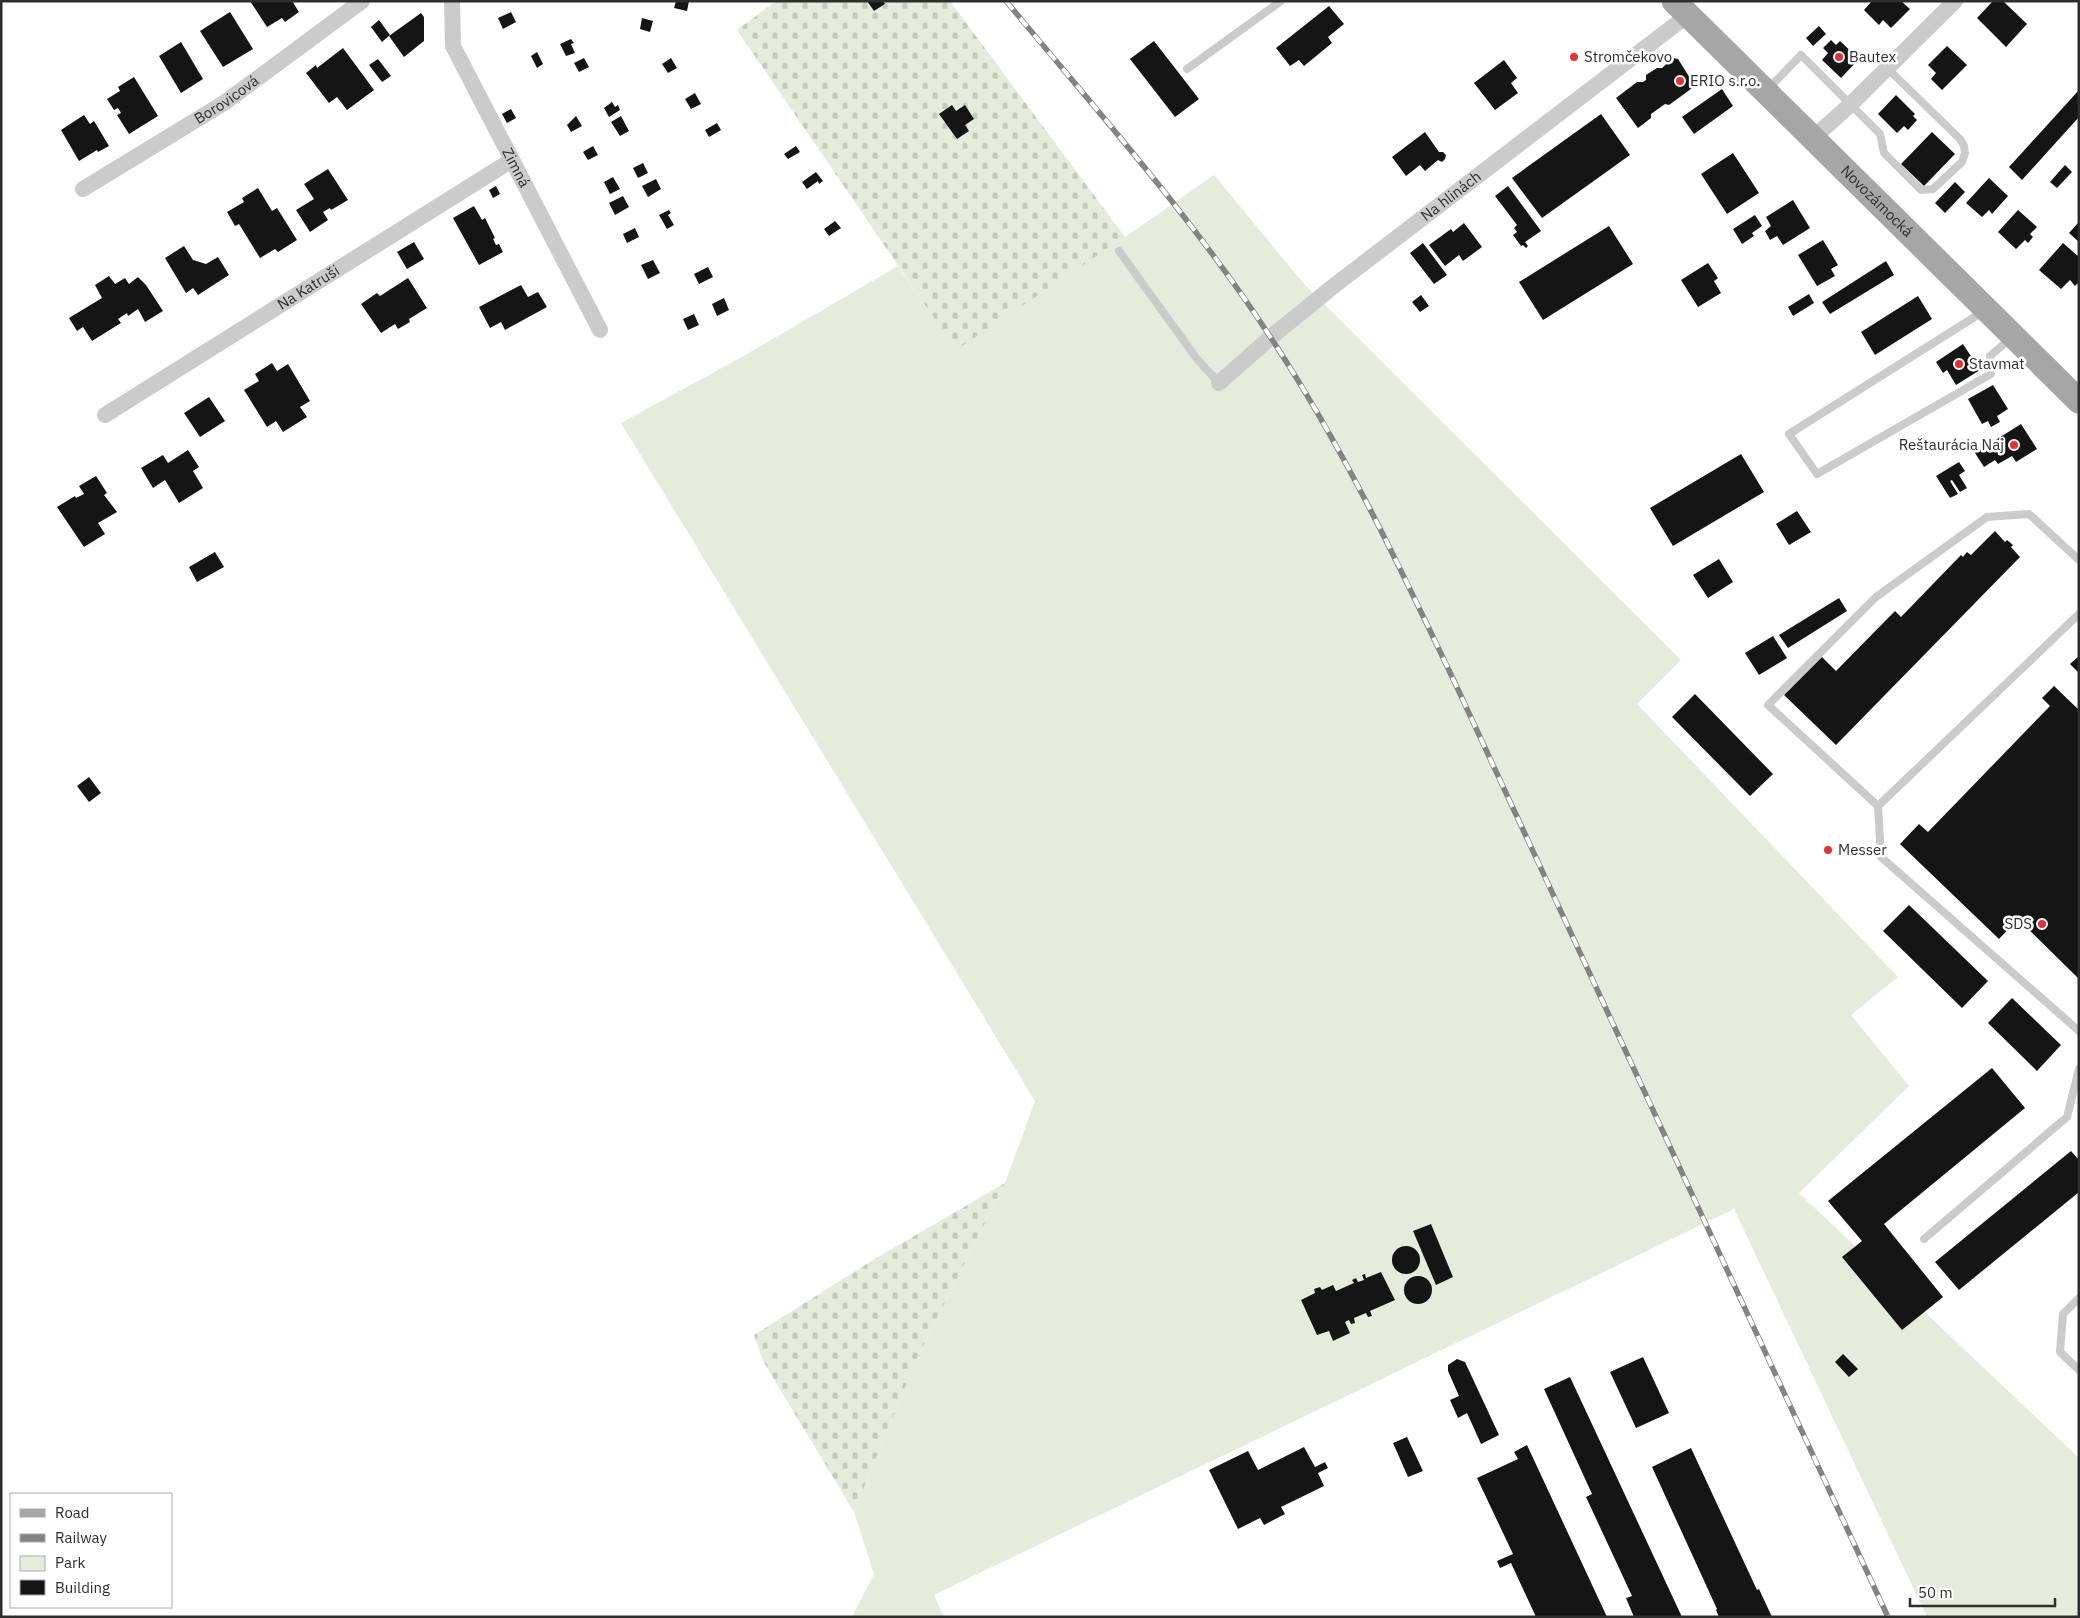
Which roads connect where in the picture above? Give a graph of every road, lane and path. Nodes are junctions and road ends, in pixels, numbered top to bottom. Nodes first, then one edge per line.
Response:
1 (362, 1) edge
2 (452, 1) edge
3 (1281, 1) edge
4 (1955, 1) edge
5 (1681, 8) edge
6 (1887, 68) junction
7 (1187, 69) dead end
8 (1765, 92) junction
9 (1852, 103) junction
10 (1812, 139) junction
11 (512, 160) junction
12 (83, 189) dead end
13 (1119, 251) dead end
14 (1986, 310) junction
15 (600, 330) dead end
16 (2013, 336) junction
17 (1219, 383) joint
18 (2079, 401) edge
19 (105, 415) dead end
20 (2079, 560) edge
21 (2079, 614) edge
22 (1878, 806) junction
23 (2079, 1031) edge
24 (2079, 1069) edge
25 (1924, 1239) dead end
26 (2079, 1298) edge
27 (2079, 1370) edge

1 - 12 street, Borovicová
2 - 11 street, Zimná
3 - 7 lane
4 - 6 street
5 - 8 main road, Novozámocká
5 - 17 street, Na hlinách
6 - 9 street
6 - 9 lane
8 - 9 lane
8 - 10 main road, Novozámocká
9 - 10 street
10 - 14 main road, Novozámocká
11 - 15 street, Zimná
11 - 19 street, Na Katruši
13 - 17 lane
14 - 16 main road, Novozámocká
14 - 16 lane
16 - 18 main road, Novozámocká
20 - 22 lane
21 - 22 lane
22 - 23 lane
24 - 25 lane
26 - 27 lane

